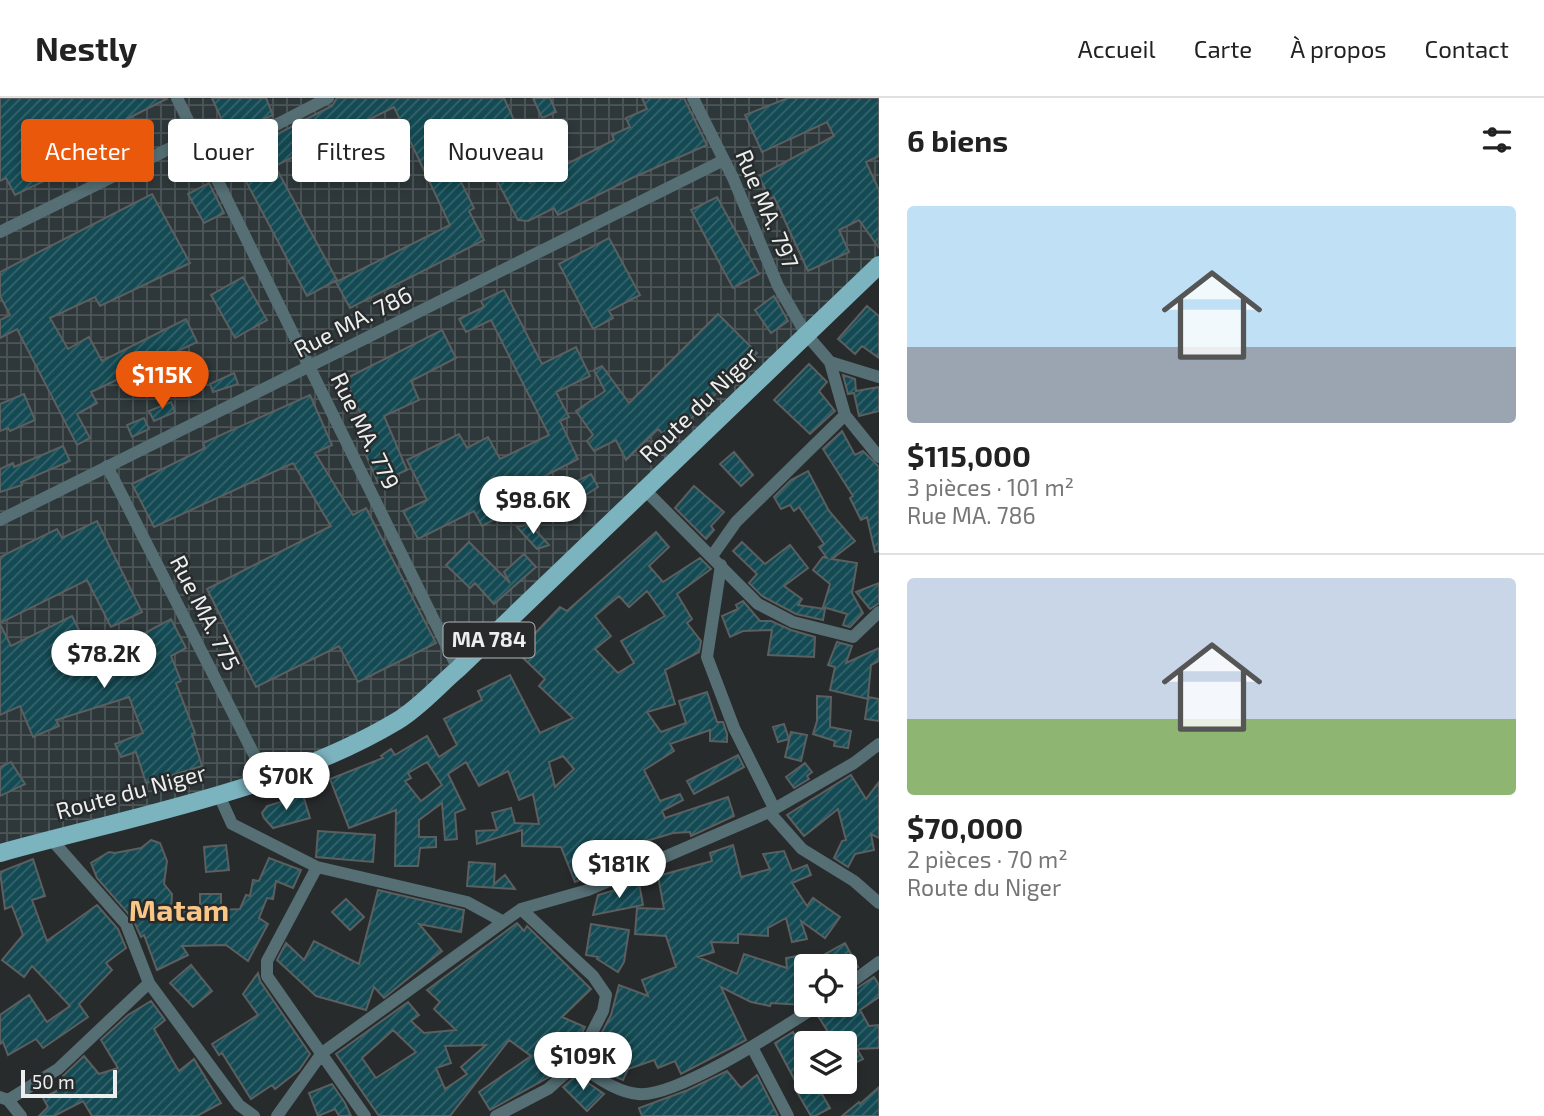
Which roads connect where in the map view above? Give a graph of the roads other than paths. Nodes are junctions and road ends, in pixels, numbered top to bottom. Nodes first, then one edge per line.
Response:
1 (177, 98) edge
2 (328, 98) edge
3 (693, 98) edge
4 (187, 119) edge
5 (278, 124) edge
6 (168, 149) edge
7 (724, 160) junction
8 (217, 182) edge
9 (0, 232) edge
10 (879, 265) edge
11 (806, 334) junction
12 (830, 362) junction
13 (311, 367) junction
14 (879, 377) edge
15 (845, 415) junction
16 (879, 457) edge
17 (107, 466) junction
18 (646, 491) junction
19 (0, 520) edge
20 (717, 561) junction
21 (879, 612) edge
22 (458, 670) junction
23 (879, 744) edge
24 (266, 778) junction
25 (218, 793) junction
26 (772, 810) junction
27 (51, 839) junction
28 (0, 853) edge
29 (317, 867) junction
30 (879, 904) edge
31 (521, 909) junction
32 (502, 921) junction
33 (879, 962) edge
34 (857, 978) edge
35 (149, 983) junction
36 (799, 1017) edge
37 (752, 1047) junction
38 (322, 1053) junction
39 (576, 1063) junction
40 (4, 1098) edge
41 (22, 1116) edge
42 (254, 1116) edge
43 (277, 1116) edge
44 (365, 1116) edge
45 (496, 1116) edge
46 (788, 1116) edge

1 - 4 street, Rue MA. 779
2 - 5 street
3 - 7 street, Rue MA. 797
6 - 9 street
7 - 11 street, Rue MA. 797
7 - 13 street, Rue MA. 786
8 - 13 street, Rue MA. 779
10 - 11 main road, Route du Niger / MA 784
11 - 12 street, Rue MA. 797
11 - 18 main road, Route du Niger / MA 784
12 - 14 street
12 - 15 street
13 - 17 street, Rue MA. 786
13 - 22 street, Rue MA. 779
15 - 16 street
15 - 20 street
17 - 19 street, Rue MA. 786
17 - 24 street, Rue MA. 775
18 - 20 street
18 - 22 main road, Route du Niger / MA 784
20 - 21 street
20 - 26 street
22 - 24 main road, Route du Niger / MA 784
23 - 26 street
24 - 25 main road, Route du Niger / MA 784
25 - 27 main road, Route du Niger / MA 784
25 - 29 street
26 - 30 street
26 - 31 street
27 - 28 main road, Route du Niger / MA 784
27 - 35 street
29 - 32 street
29 - 38 street
31 - 32 street
31 - 39 street
32 - 38 street
33 - 34 street
35 - 40 street
35 - 42 street
36 - 37 street
37 - 39 street
37 - 46 street
38 - 43 street
38 - 44 street
39 - 45 street
40 - 41 street

